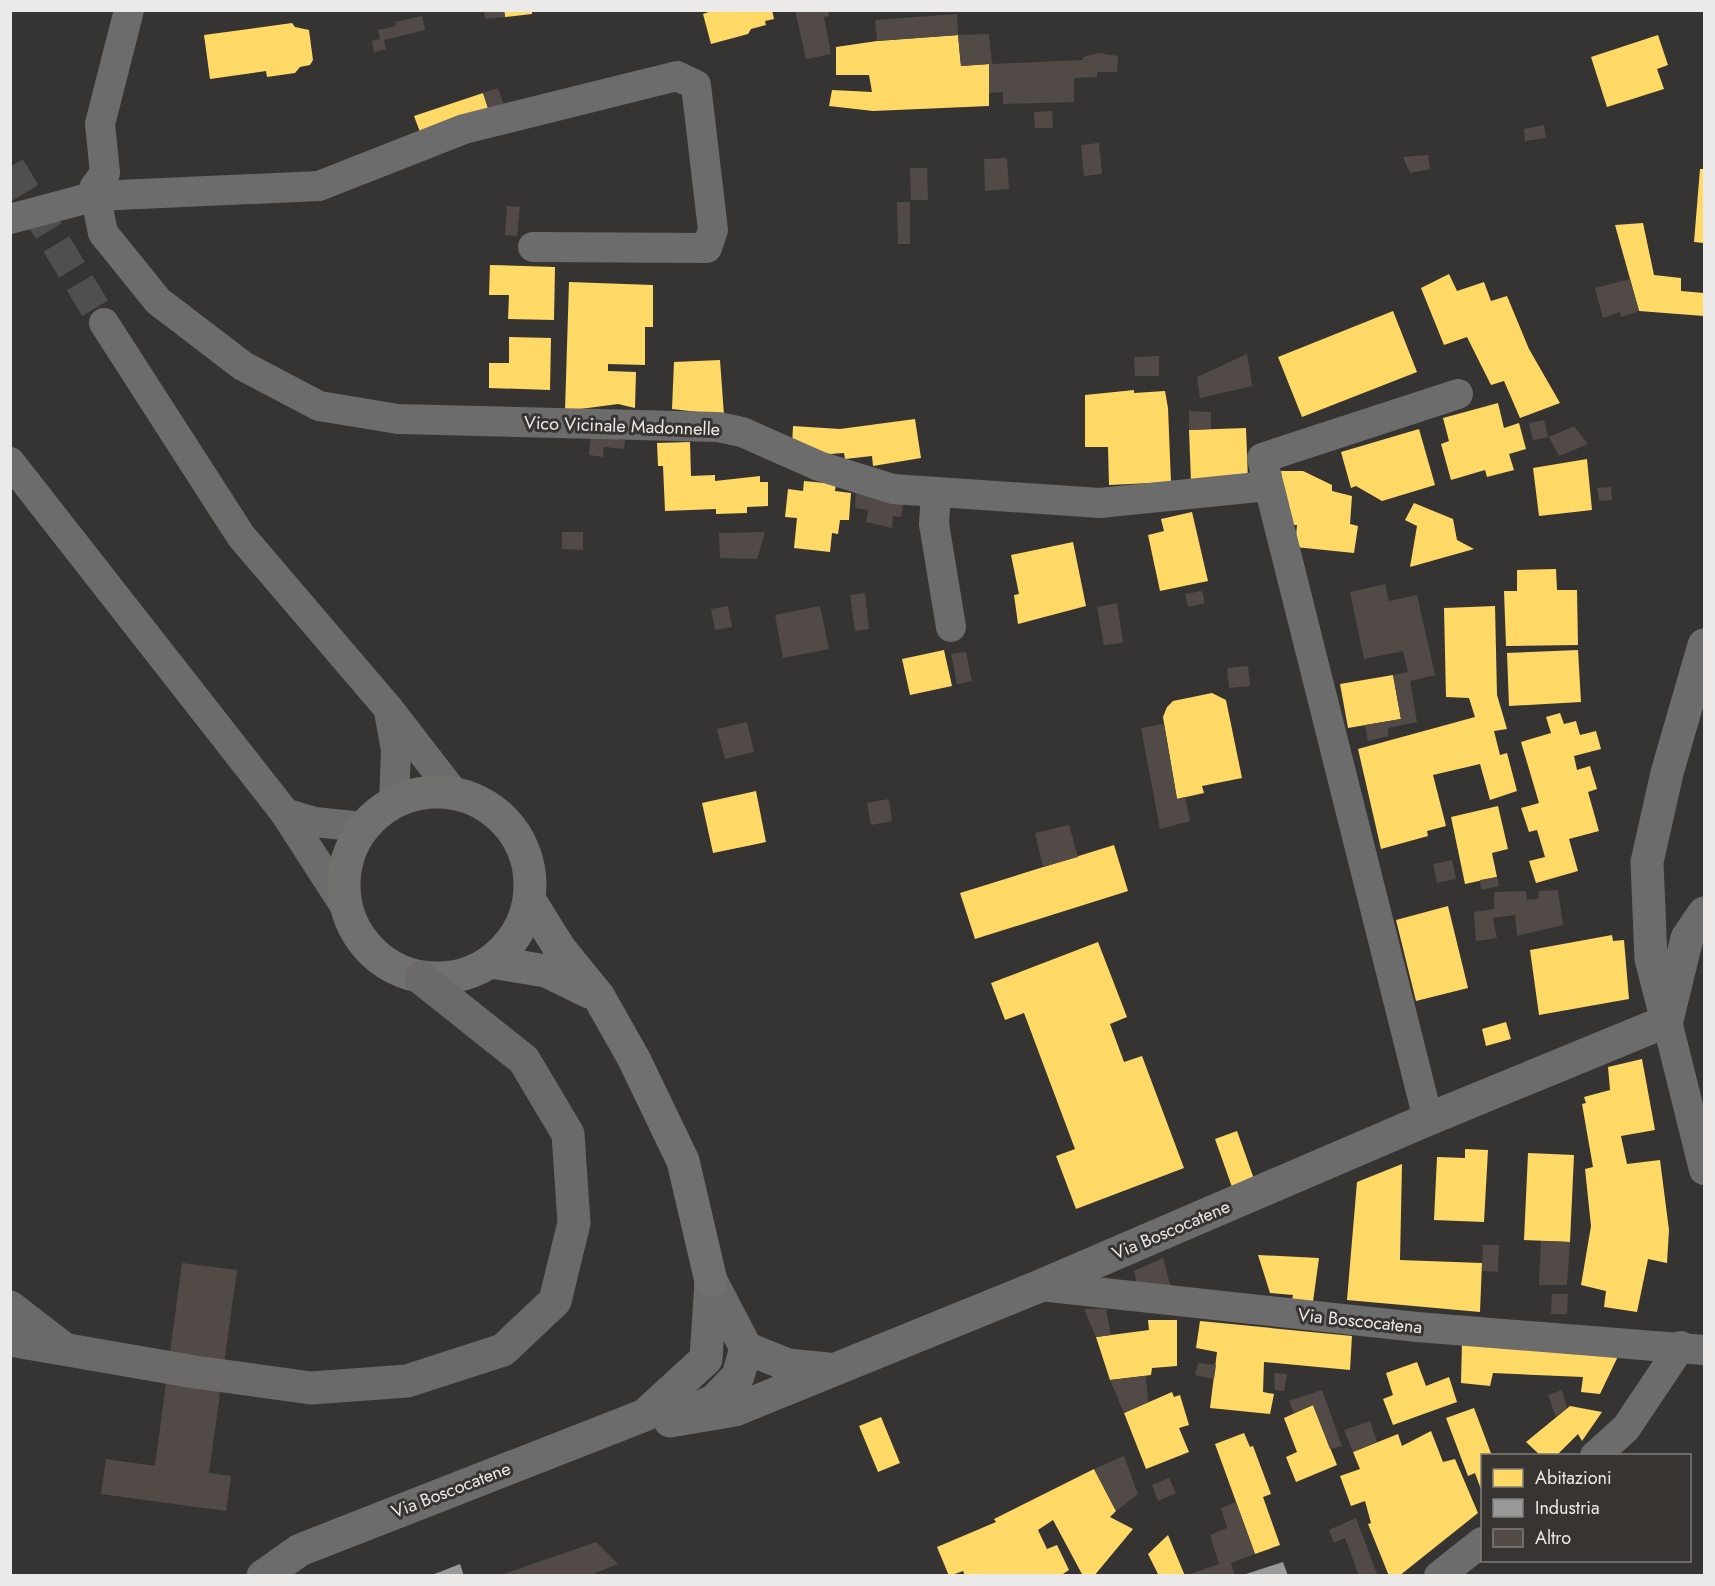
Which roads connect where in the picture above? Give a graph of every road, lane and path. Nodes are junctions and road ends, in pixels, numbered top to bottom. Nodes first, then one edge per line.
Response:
1 (129, 10) edge
2 (96, 196) junction
3 (10, 219) edge
4 (533, 247) dead end
5 (104, 323) tunnel mouth
6 (1458, 394) dead end
7 (10, 462) edge
8 (1268, 486) junction
9 (936, 492) junction
10 (951, 627) dead end
11 (1704, 645) edge
12 (388, 708) junction
13 (453, 792) junction
14 (394, 802) junction
15 (285, 813) junction
16 (362, 827) junction
17 (530, 901) junction
18 (345, 906) junction
19 (1704, 913) edge
20 (491, 962) junction
21 (421, 978) junction
22 (599, 997) junction
23 (1667, 1021) junction
24 (1428, 1119) junction
25 (1704, 1170) edge
26 (711, 1281) junction
27 (1040, 1286) junction
28 (10, 1307) edge
29 (10, 1340) edge
30 (746, 1348) junction
31 (1693, 1348) edge
32 (66, 1350) junction
33 (833, 1369) junction
34 (725, 1405) junction
35 (657, 1418) junction
36 (1596, 1454) edge
37 (1481, 1543) edge
38 (298, 1572) edge
39 (263, 1575) edge
40 (1439, 1575) edge

1 - 2 street, Vico Vicinale Madonnelle
2 - 3 street
2 - 4 street
2 - 9 street, Vico Vicinale Madonnelle
5 - 12 street
6 - 8 street
7 - 15 street
8 - 9 street, Vico Vicinale Madonnelle
8 - 24 street
9 - 10 street
11 - 23 street
12 - 13 street
12 - 14 street
13 - 14 main road
13 - 17 main road
14 - 16 main road
15 - 16 street
15 - 18 street
16 - 18 main road
17 - 20 main road
17 - 22 main road
18 - 21 main road
19 - 23 street
20 - 21 main road
20 - 22 main road
21 - 32 highway
22 - 26 main road
23 - 24 street, Via Boscocatene
23 - 25 street
24 - 27 street, Via Boscocatene
26 - 30 street
26 - 35 street
27 - 31 street, Via Boscocatena
27 - 33 street, Via Boscocatene
28 - 32 highway
29 - 32 highway
30 - 33 street
30 - 34 street
31 - 36 street, Via Boscocatena
33 - 34 street, Via Boscocatene
34 - 35 street, Via Boscocatene
35 - 38 street, Via Boscocatene
35 - 39 street, Via Boscocatene
37 - 40 street

